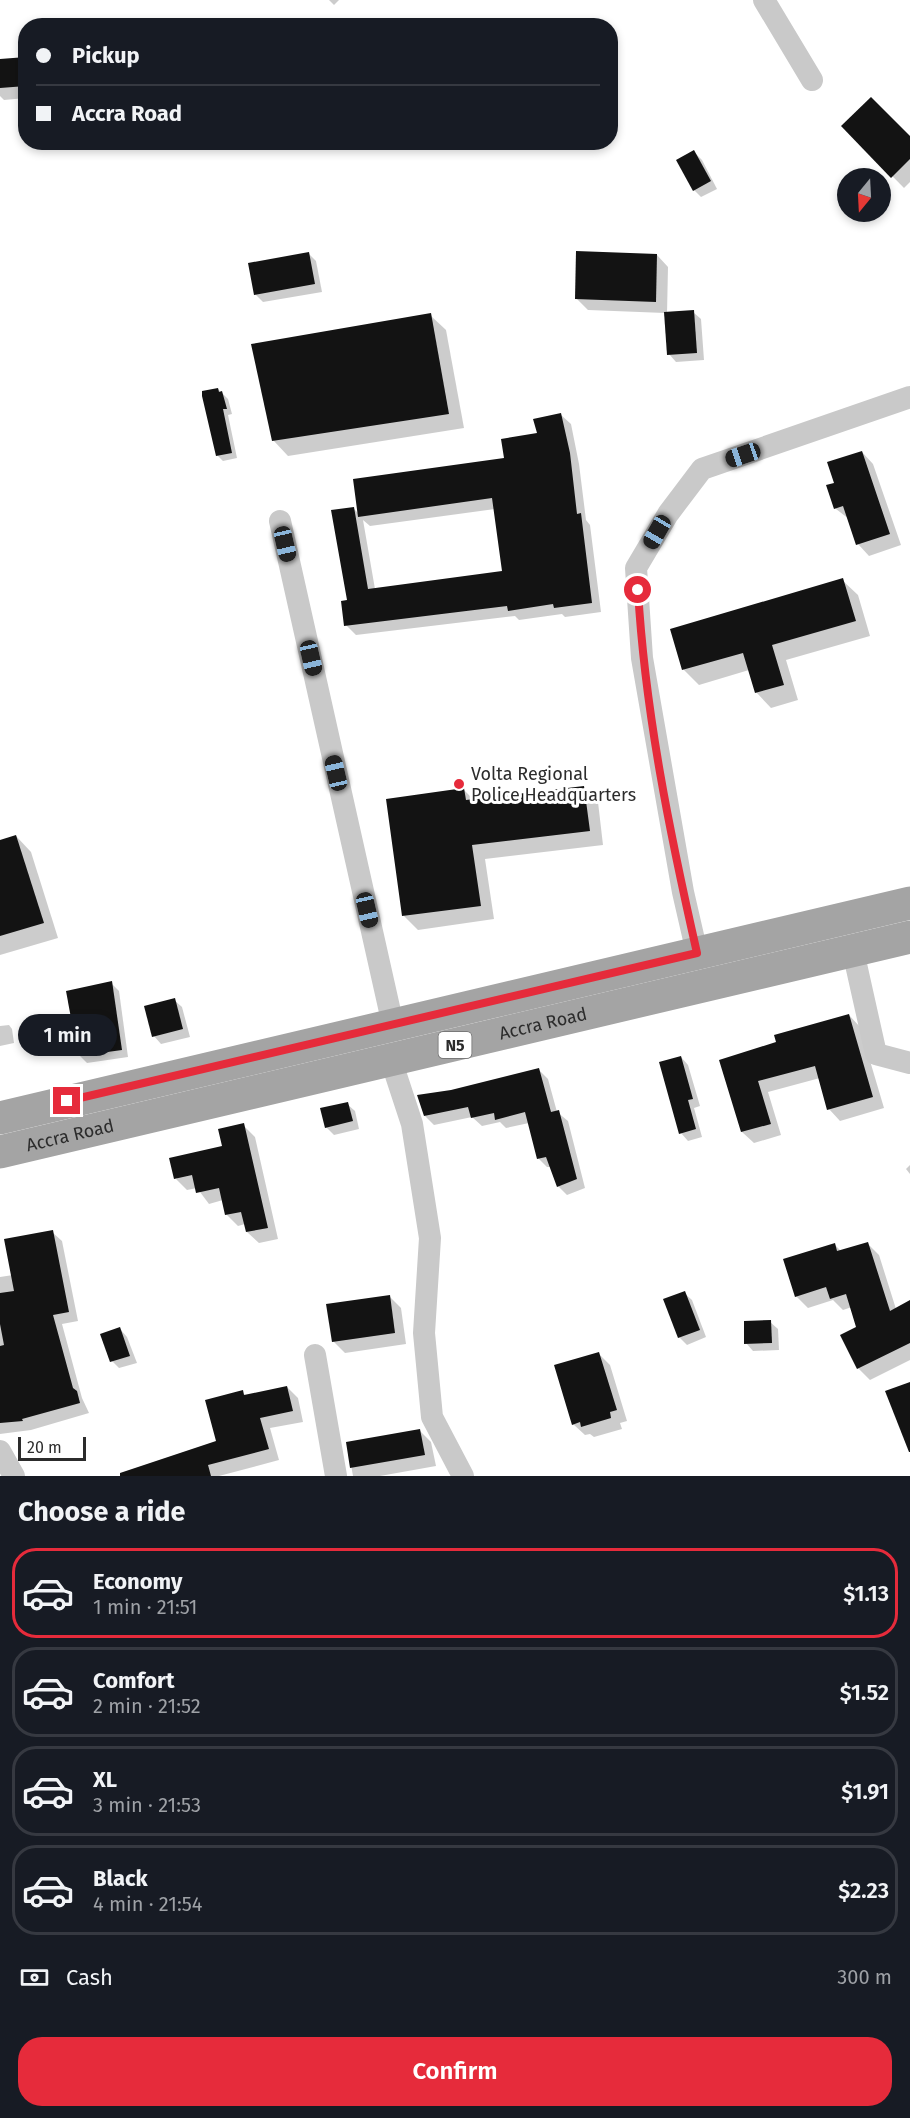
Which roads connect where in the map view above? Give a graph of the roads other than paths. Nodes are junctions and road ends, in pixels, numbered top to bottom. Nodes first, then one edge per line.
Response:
1 (764, 0) edge
2 (812, 80) dead end
3 (910, 397) edge
4 (280, 521) dead end
5 (910, 903) edge
6 (910, 937) edge
7 (853, 951) junction
8 (697, 953) junction
9 (393, 1025) junction
10 (391, 1060) junction
11 (910, 1063) edge
12 (0, 1118) edge
13 (0, 1152) edge
14 (315, 1355) dead end
15 (0, 1451) edge
16 (14, 1476) edge
17 (336, 1476) edge
18 (464, 1476) edge

1 - 2 street
3 - 8 street
4 - 9 street
5 - 8 main road, Accra Road / N5
6 - 7 main road, Accra Road / N5
7 - 10 main road, Accra Road / N5
7 - 11 street
8 - 9 main road, Accra Road / N5
9 - 12 main road, Accra Road / N5
10 - 13 main road, Accra Road / N5
10 - 18 street
14 - 17 street
15 - 16 street

